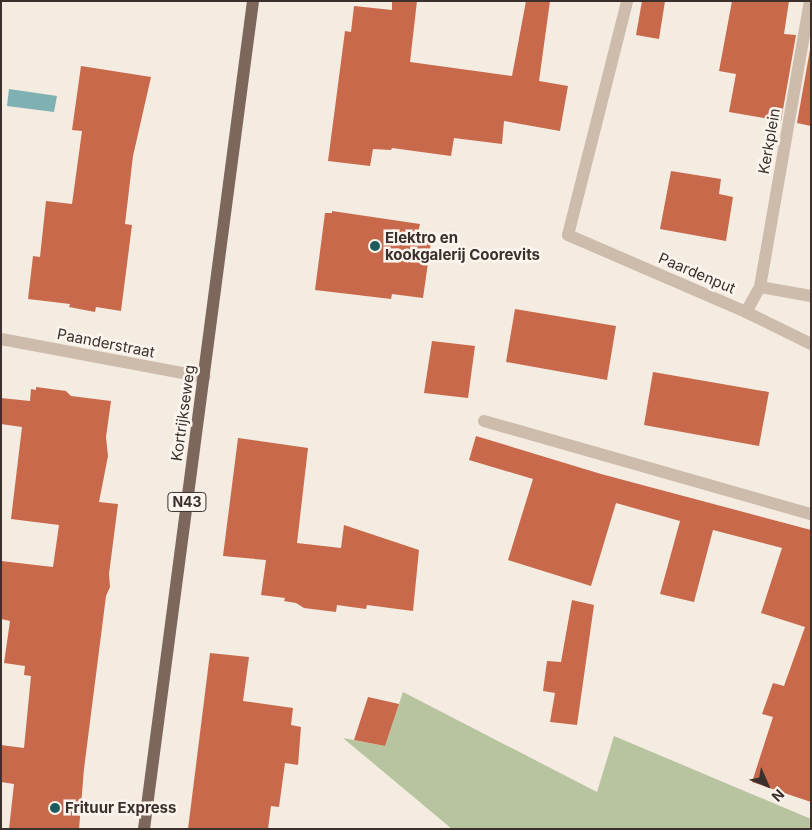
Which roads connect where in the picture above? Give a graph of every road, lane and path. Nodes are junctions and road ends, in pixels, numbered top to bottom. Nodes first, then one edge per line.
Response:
1 (253, 1) edge
2 (627, 1) edge
3 (810, 1) edge
4 (760, 287) junction
5 (811, 296) edge
6 (746, 312) junction
7 (1, 340) edge
8 (811, 344) edge
9 (204, 378) junction
10 (484, 421) dead end
11 (811, 514) edge
12 (144, 829) edge

1 - 9 main road, Kortrijkseweg / N43
2 - 6 street, Paardenput
3 - 4 street, Kerkplein
4 - 5 street
4 - 6 street, Kerkplein
6 - 8 street, Paardenput
7 - 9 street, Paanderstraat
9 - 12 main road, Kortrijkseweg / N43
10 - 11 street

